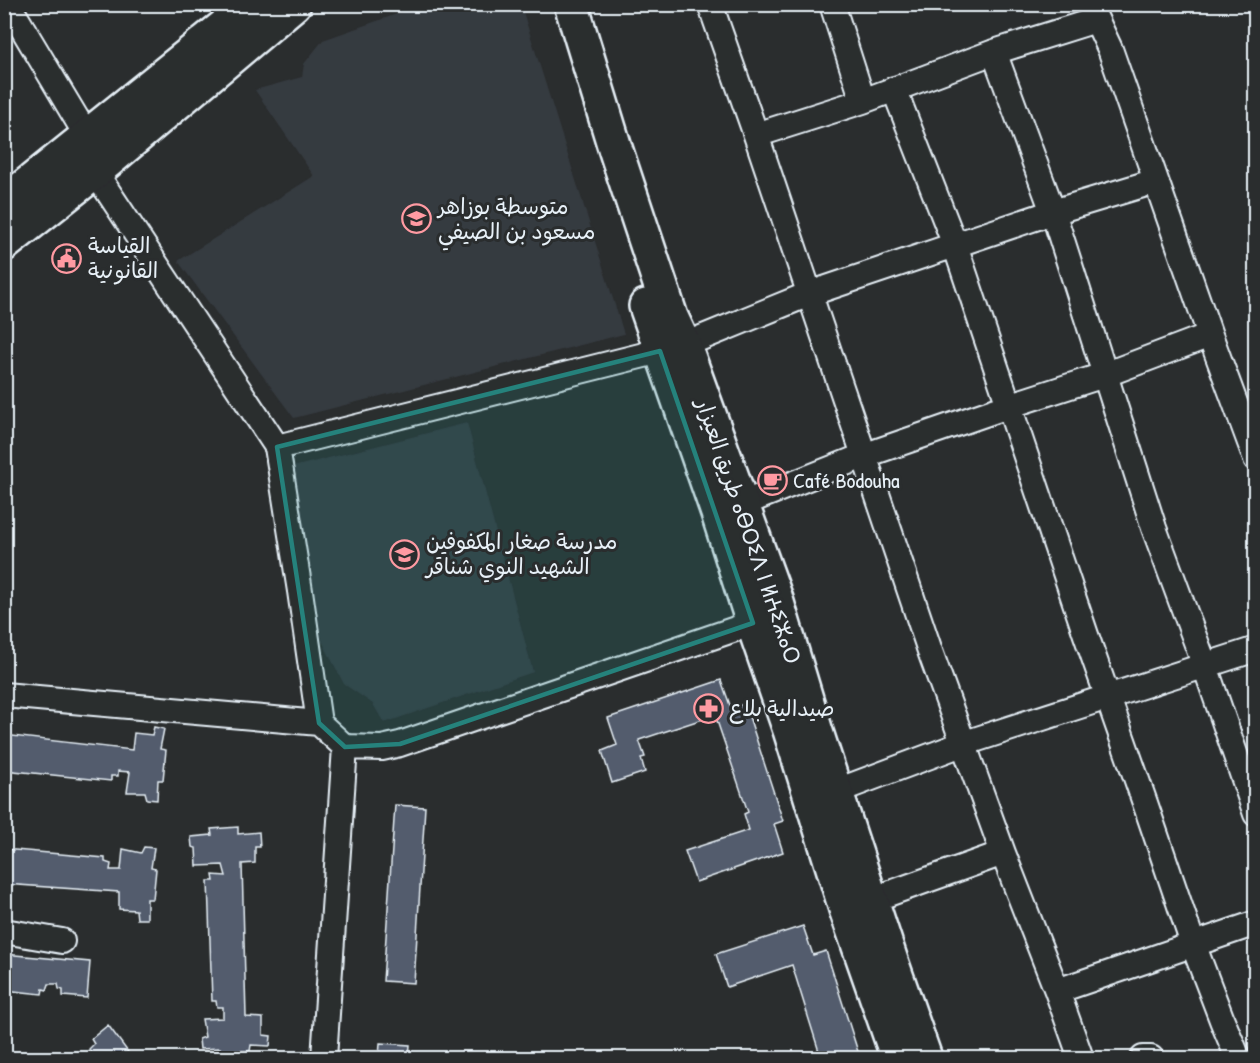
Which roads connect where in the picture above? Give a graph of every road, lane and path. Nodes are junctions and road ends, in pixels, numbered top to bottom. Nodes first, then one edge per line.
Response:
1 (8, 4) edge
2 (252, 4) edge
3 (294, 4) edge
4 (547, 4) edge
5 (571, 4) edge
6 (711, 4) edge
7 (832, 4) edge
8 (1093, 12) edge
9 (994, 52) junction
10 (894, 89) junction
11 (863, 101) junction
12 (756, 135) junction
13 (87, 136) junction
14 (95, 172) junction
15 (1156, 181) junction
16 (4, 203) edge
17 (1053, 212) junction
18 (4, 244) edge
19 (955, 245) junction
20 (808, 294) junction
21 (1210, 335) junction
22 (672, 348) junction
23 (1104, 375) junction
24 (1008, 406) junction
25 (277, 447) junction
26 (863, 456) junction
27 (1256, 459) edge
28 (730, 509) junction
29 (753, 623) junction
30 (1256, 649) edge
31 (1205, 666) junction
32 (4, 695) edge
33 (1108, 696) junction
34 (320, 723) junction
35 (962, 744) junction
36 (345, 747) junction
37 (824, 796) junction
38 (1256, 814) edge
39 (1003, 853) junction
40 (871, 900) junction
41 (1256, 923) edge
42 (4, 931) edge
43 (62, 941) dead end
44 (1193, 944) junction
45 (880, 968) junction
46 (1057, 991) junction
47 (324, 1059) edge
48 (898, 1059) edge
49 (925, 1059) edge
50 (1081, 1059) edge
51 (1143, 1059) edge
52 (1151, 1059) edge
53 (1238, 1059) edge

1 - 13 street
2 - 13 main road
3 - 14 main road
4 - 22 main road, طريق العيزار ⴰⴱⵔⵉⴷ ⵏ ⵍⵄⵉⵣⴰⵔ
5 - 22 main road, طريق العيزار ⴰⴱⵔⵉⴷ ⵏ ⵍⵄⵉⵣⴰⵔ
6 - 12 street
7 - 11 street
8 - 9 street
8 - 15 street
9 - 10 street
9 - 17 street
10 - 11 street
10 - 19 street
11 - 12 street
12 - 20 street
13 - 14 street
13 - 16 main road
14 - 18 main road
14 - 25 street
15 - 17 street
15 - 21 street
17 - 19 street
17 - 23 street
19 - 20 street
19 - 24 street
20 - 22 street
20 - 26 street
21 - 23 street
21 - 27 street
22 - 25 street
22 - 28 main road, طريق العيزار ⴰⴱⵔⵉⴷ ⵏ ⵍⵄⵉⵣⴰⵔ
23 - 24 street
23 - 31 street
24 - 26 street
24 - 33 street
25 - 34 street
26 - 28 street
26 - 35 street
28 - 29 main road, طريق العيزار ⴰⴱⵔⵉⴷ ⵏ ⵍⵄⵉⵣⴰⵔ
28 - 37 main road, طريق العيزار ⴰⴱⵔⵉⴷ ⵏ ⵍⵄⵉⵣⴰⵔ
29 - 36 street
29 - 37 main road, طريق العيزار ⴰⴱⵔⵉⴷ ⵏ ⵍⵄⵉⵣⴰⵔ
30 - 31 street
31 - 33 street
31 - 38 street
32 - 34 street
33 - 35 street
33 - 44 street
34 - 36 street
35 - 37 street
35 - 39 street
36 - 47 street
37 - 40 main road, طريق العيزار ⴰⴱⵔⵉⴷ ⵏ ⵍⵄⵉⵣⴰⵔ
37 - 45 main road, طريق العيزار ⴰⴱⵔⵉⴷ ⵏ ⵍⵄⵉⵣⴰⵔ
39 - 40 street
39 - 46 street
40 - 45 main road, طريق العيزار ⴰⴱⵔⵉⴷ ⵏ ⵍⵄⵉⵣⴰⵔ
41 - 44 street
42 - 43 street
44 - 46 street
44 - 53 street
45 - 48 main road, طريق العيزار ⴰⴱⵔⵉⴷ ⵏ ⵍⵄⵉⵣⴰⵔ
45 - 49 main road, طريق العيزار ⴰⴱⵔⵉⴷ ⵏ ⵍⵄⵉⵣⴰⵔ
46 - 50 street
51 - 52 street

